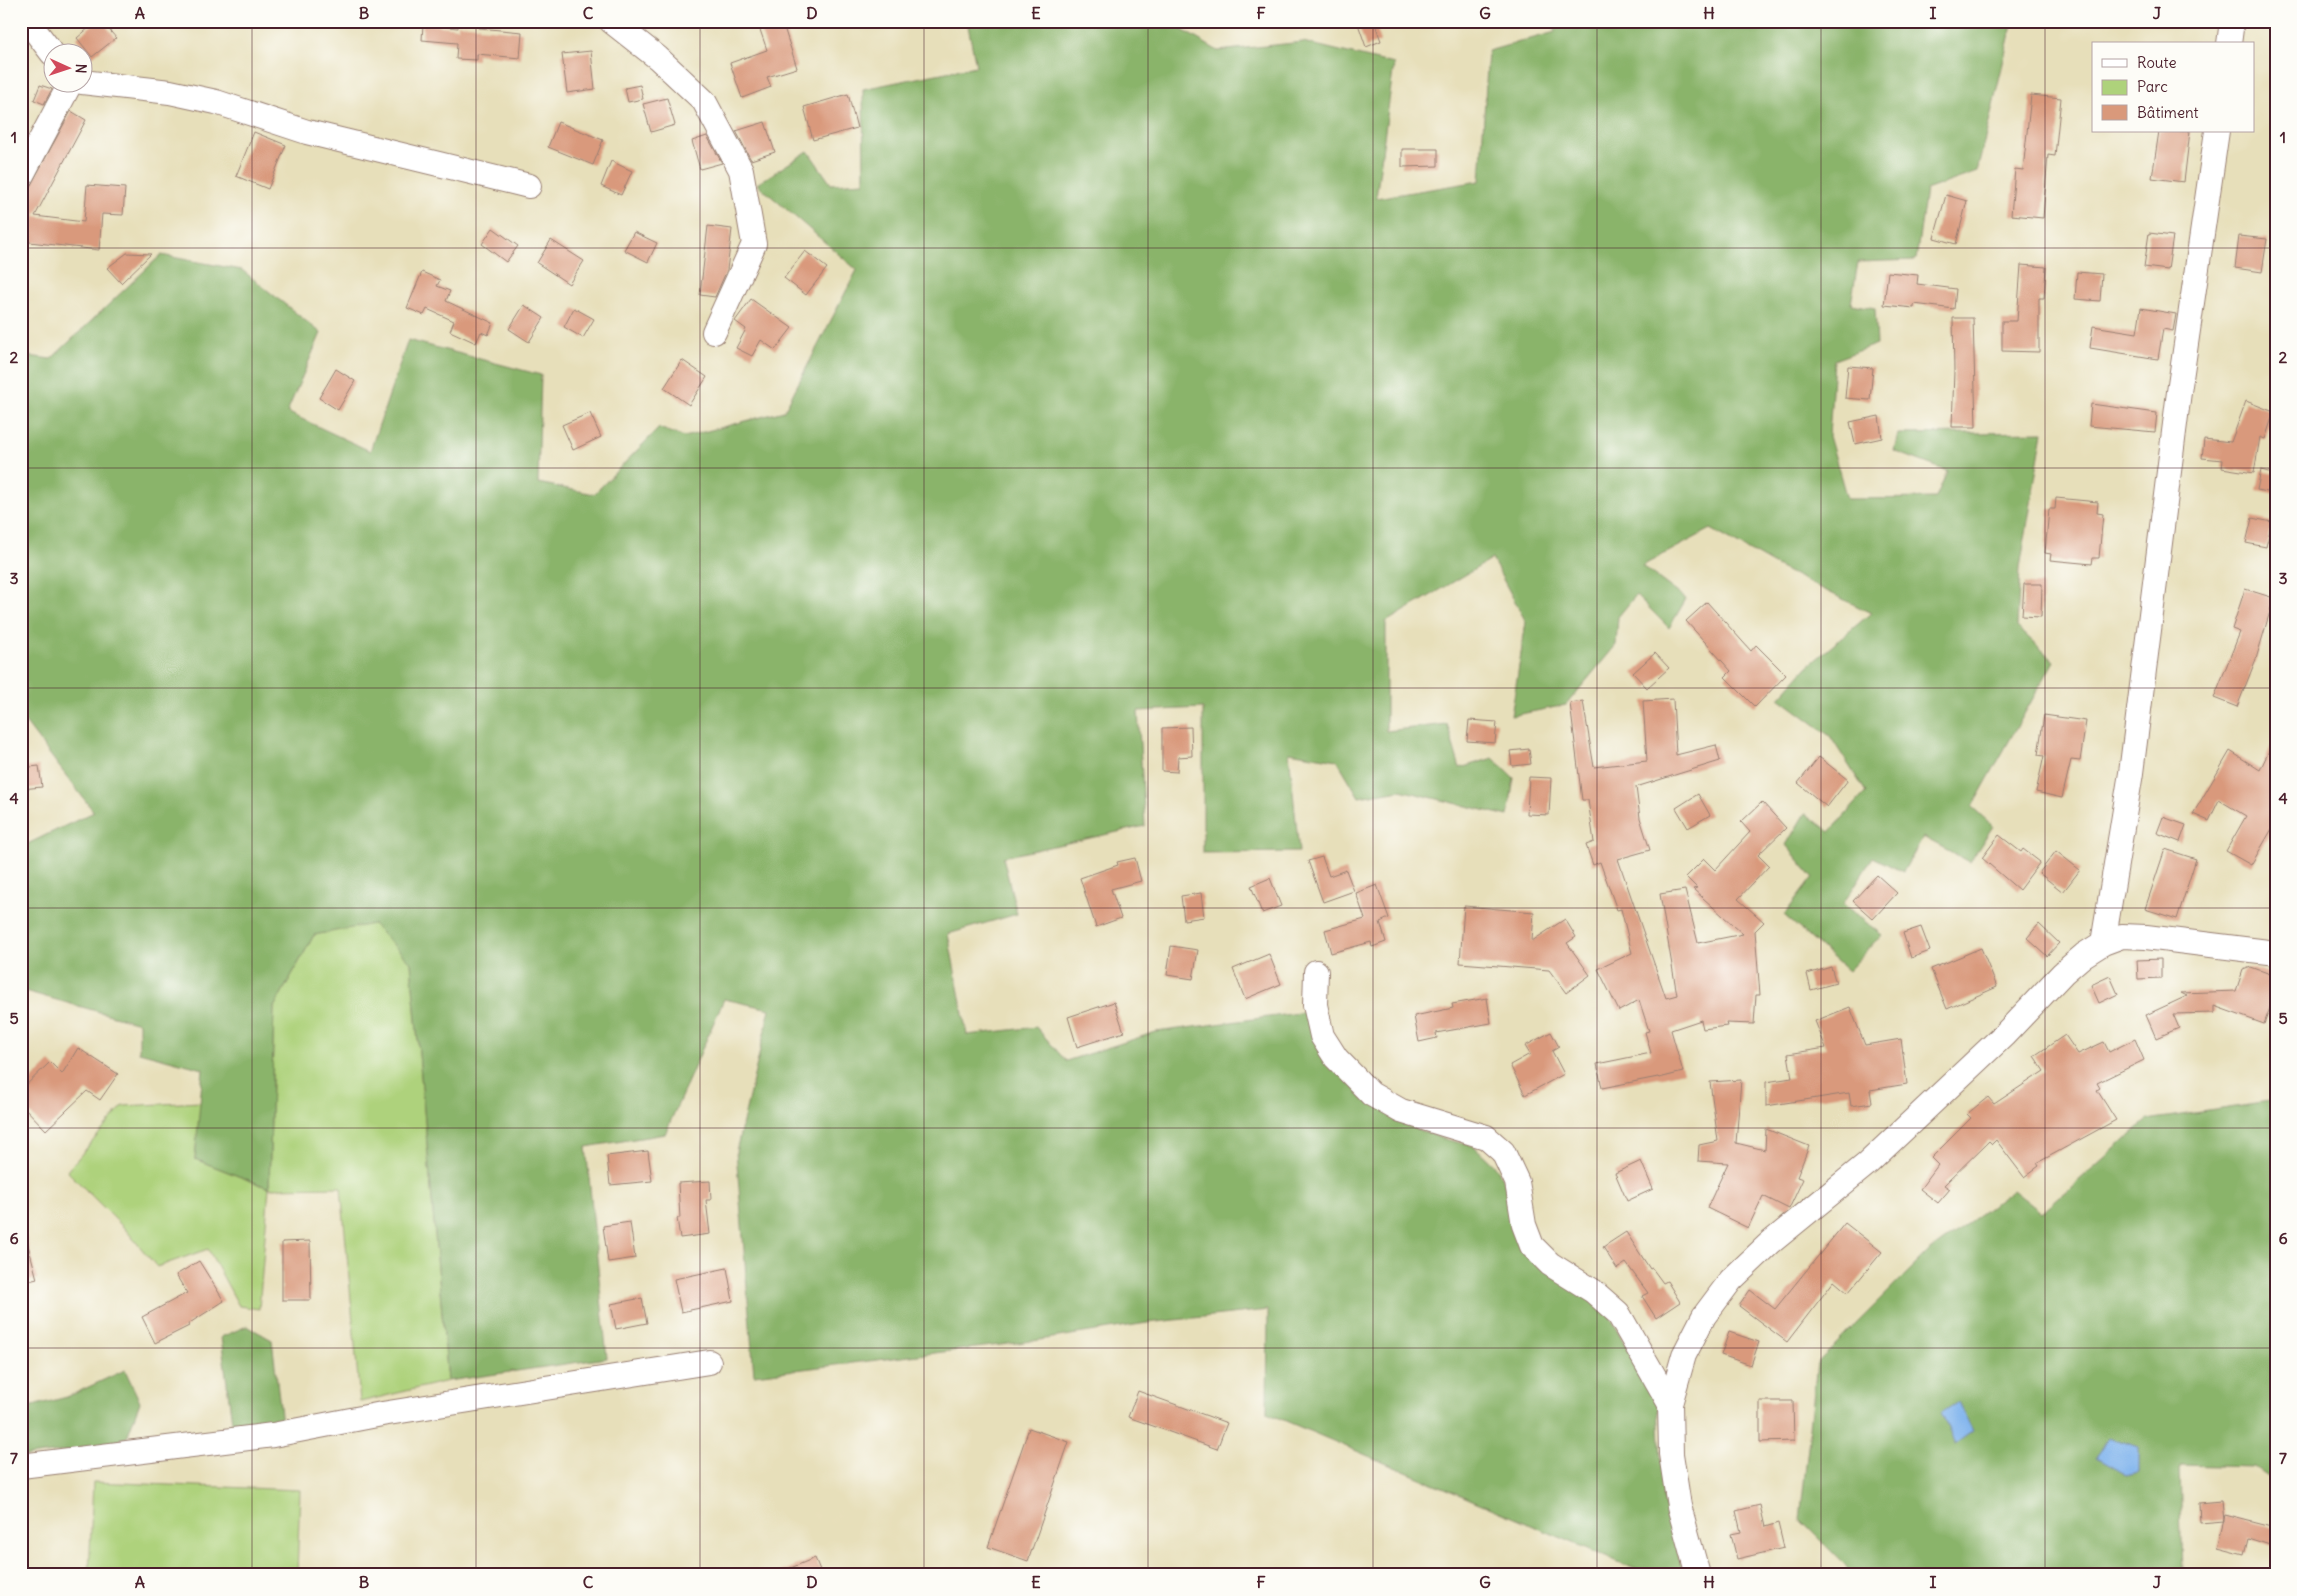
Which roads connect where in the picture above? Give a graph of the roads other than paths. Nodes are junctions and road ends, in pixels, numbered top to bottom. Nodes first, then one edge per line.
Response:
1 (32, 21) edge
2 (611, 21) edge
3 (2232, 21) edge
4 (44, 42) edge
5 (2229, 42) edge
6 (92, 83) edge
7 (67, 92) edge
8 (2217, 132) edge
9 (21, 177) edge
10 (529, 186) dead end
11 (714, 332) dead end
12 (2103, 943) junction
13 (2276, 953) edge
14 (1316, 972) dead end
15 (709, 1362) dead end
16 (1670, 1404) junction
17 (21, 1466) edge
18 (1698, 1575) edge

1 - 4 street
2 - 11 street
3 - 5 street
6 - 10 street
7 - 9 street
8 - 12 street
12 - 13 street
12 - 16 street
14 - 16 street
15 - 17 street
16 - 18 street

